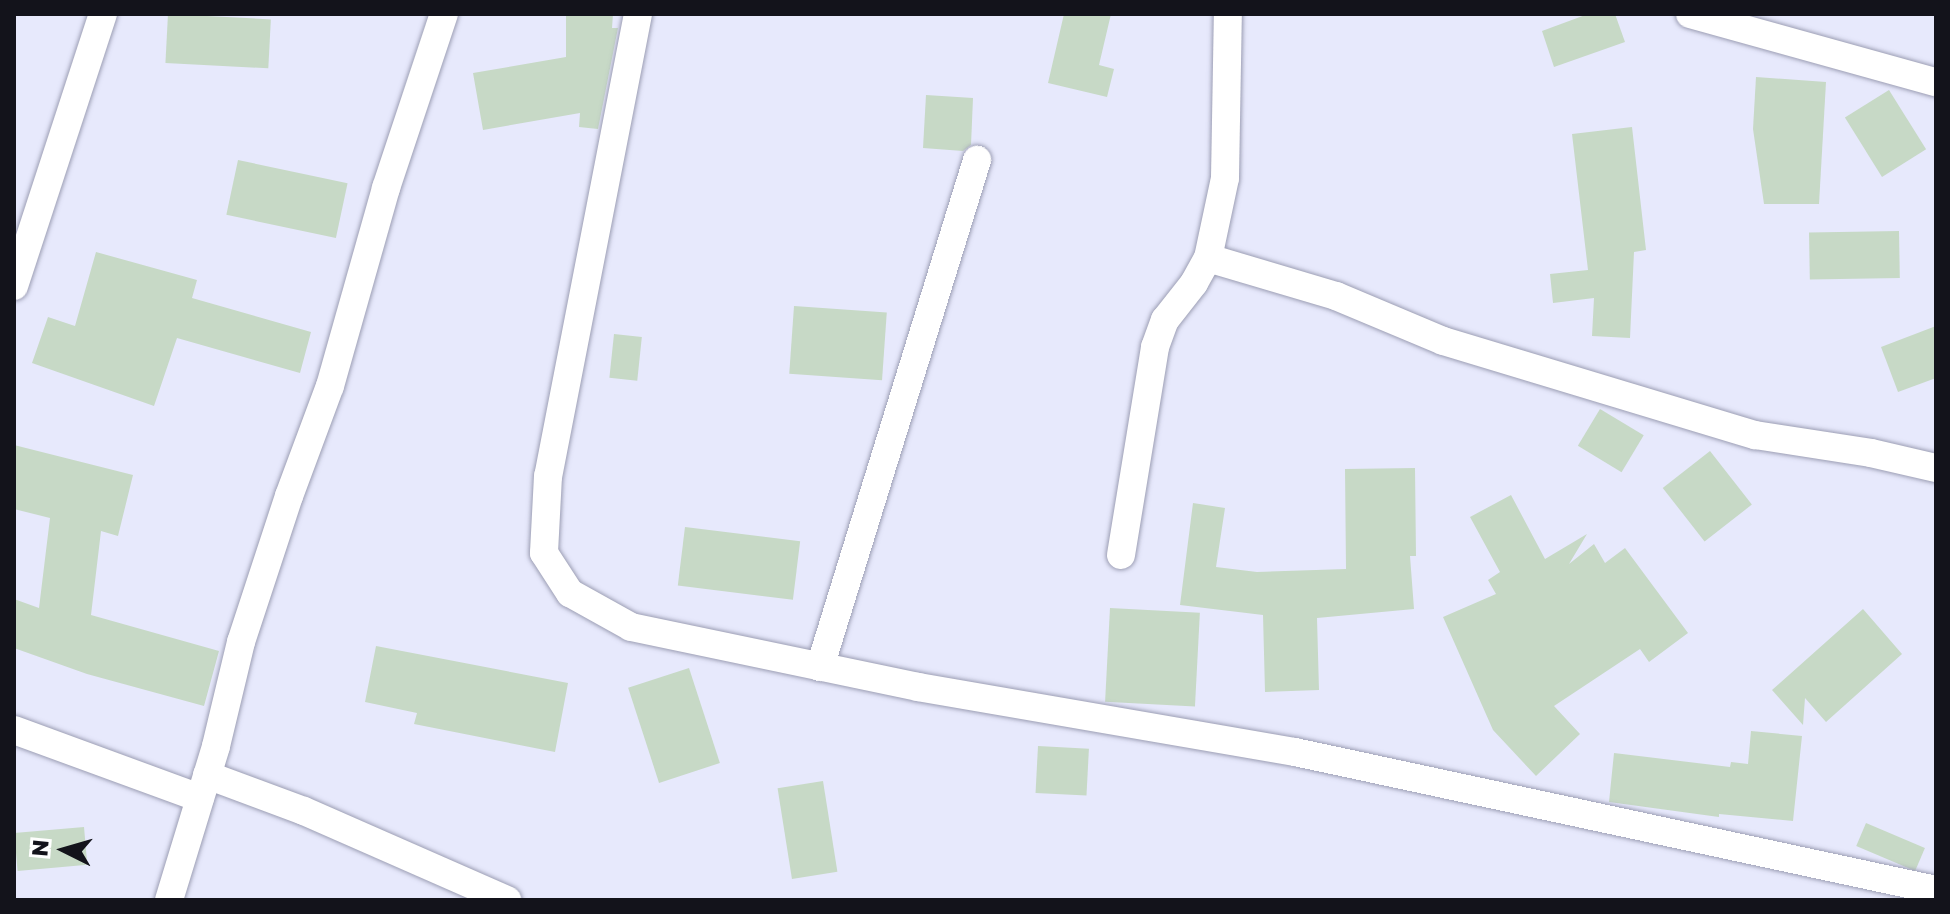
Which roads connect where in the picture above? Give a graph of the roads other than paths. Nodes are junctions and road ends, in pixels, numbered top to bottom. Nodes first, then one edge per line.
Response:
1 (103, 14) edge
2 (444, 14) edge
3 (638, 14) edge
4 (1228, 14) edge
5 (1690, 14) edge
6 (1936, 82) edge
7 (977, 160) dead end
8 (1208, 258) junction
9 (14, 286) edge
10 (1936, 468) edge
11 (1121, 555) dead end
12 (820, 667) junction
13 (14, 730) edge
14 (204, 786) junction
15 (1936, 890) edge
16 (169, 900) edge
17 (507, 900) edge

1 - 9 street
2 - 14 street
3 - 12 street
4 - 8 street
5 - 6 street
7 - 12 street
8 - 10 street
8 - 11 street
12 - 15 street
13 - 14 street
14 - 16 street
14 - 17 street

